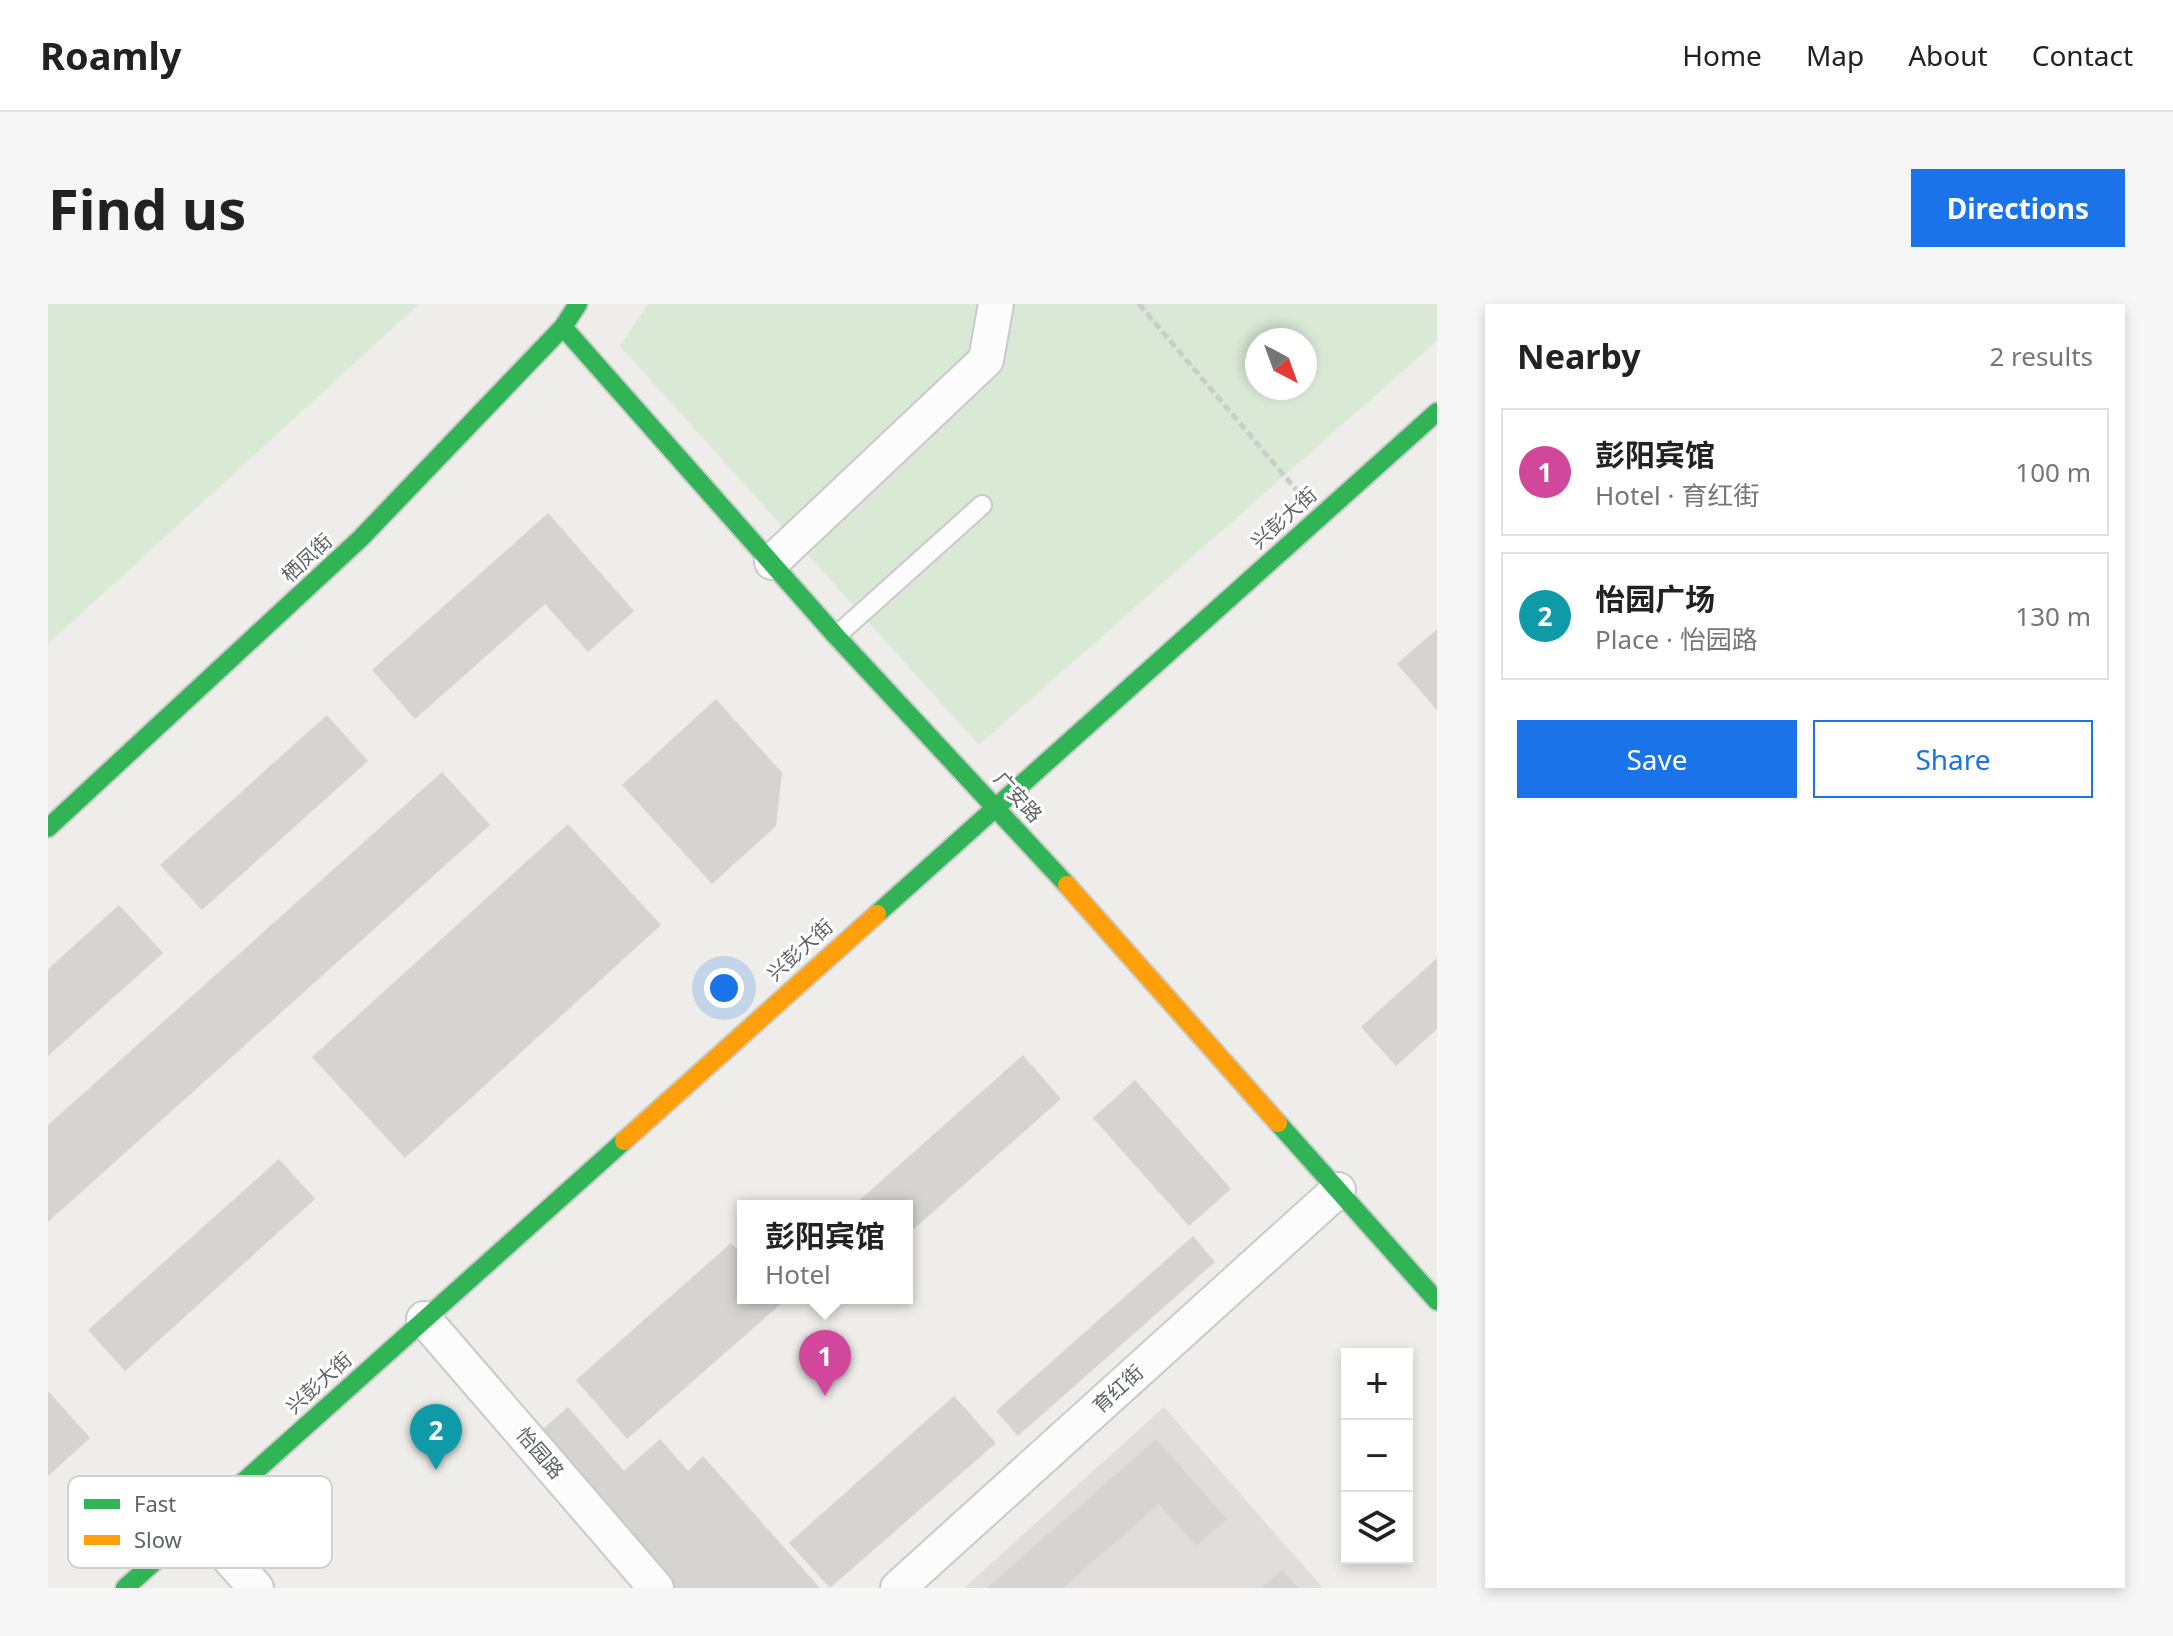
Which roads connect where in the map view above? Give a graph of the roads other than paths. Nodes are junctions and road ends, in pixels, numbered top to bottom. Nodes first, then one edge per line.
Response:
1 (578, 304) edge
2 (996, 304) edge
3 (563, 327) junction
4 (1437, 412) edge
5 (982, 505) dead end
6 (772, 562) junction
7 (836, 636) junction
8 (995, 804) junction
9 (48, 828) edge
10 (1338, 1190) junction
11 (1437, 1301) edge
12 (424, 1319) junction
13 (248, 1476) edge
14 (147, 1568) edge
15 (238, 1568) edge
16 (125, 1588) edge
17 (256, 1588) edge
18 (656, 1588) edge
19 (898, 1588) edge

1 - 3 main road, 栖凤街
2 - 6 street
3 - 6 main road, 广安路
3 - 9 main road, 栖凤街
4 - 8 main road, 兴彭大街
5 - 7 lane
6 - 7 main road, 广安路
7 - 8 main road, 广安路
8 - 10 main road, 广安路
8 - 12 main road, 兴彭大街
10 - 11 main road, 广安路
10 - 19 street, 育红街
12 - 13 main road, 兴彭大街
12 - 18 street, 怡园路
14 - 16 main road, 兴彭大街
15 - 17 street

